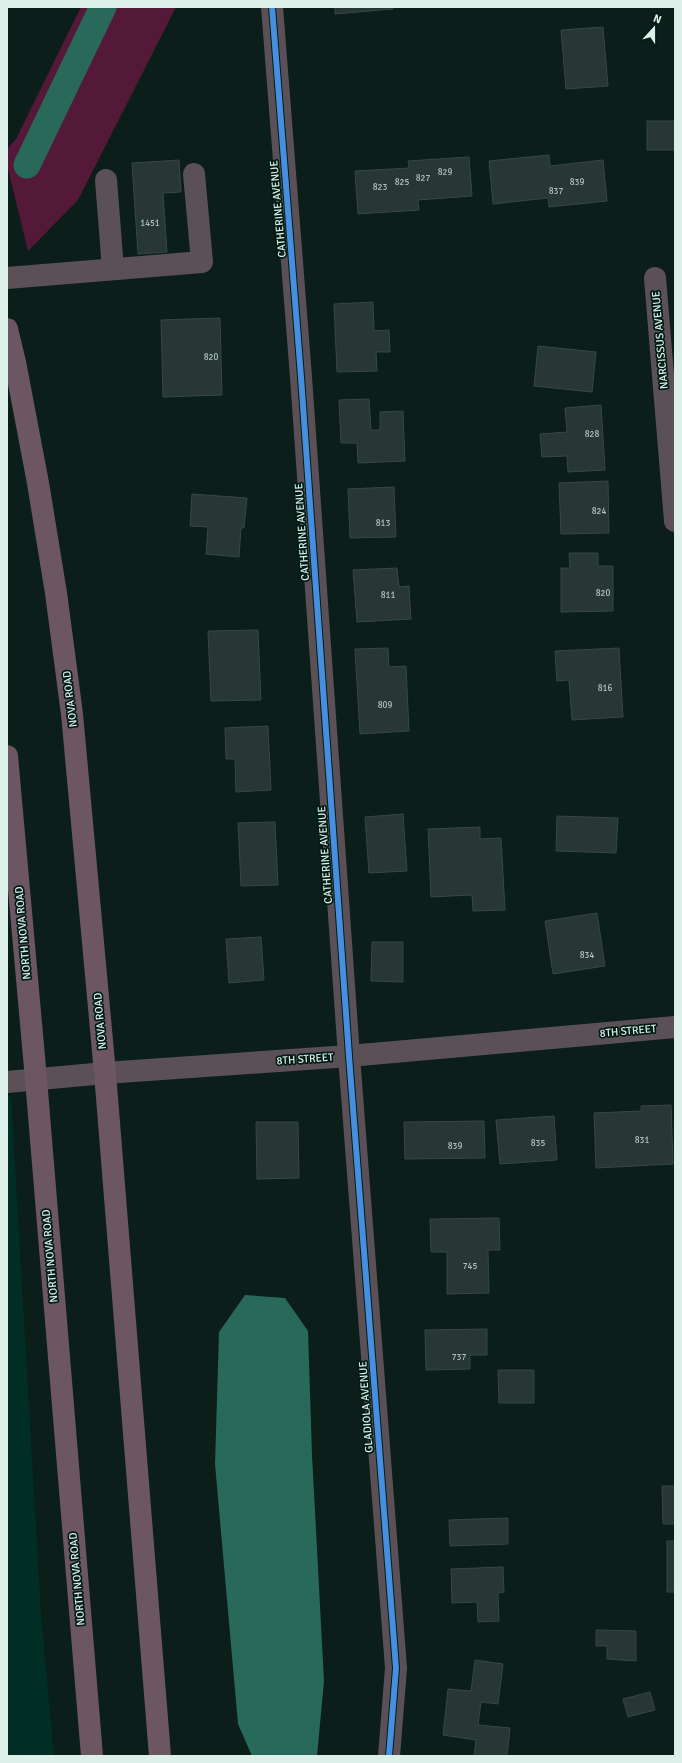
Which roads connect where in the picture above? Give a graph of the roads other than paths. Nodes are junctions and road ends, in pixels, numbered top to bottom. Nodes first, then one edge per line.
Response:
1 (272, 7) edge
2 (194, 174) dead end
3 (106, 180) dead end
4 (114, 270) junction
5 (7, 278) edge
6 (655, 278) dead end
7 (7, 328) edge
8 (11, 357) edge
9 (675, 521) edge
10 (7, 756) edge
11 (675, 1027) edge
12 (349, 1056) junction
13 (105, 1073) junction
14 (36, 1079) junction
15 (7, 1082) edge
16 (93, 1753) edge
17 (160, 1756) edge
18 (389, 1756) edge

1 - 12 street, CATHERINE AVENUE
2 - 4 street
3 - 4 street
4 - 5 street
6 - 9 street, NARCISSUS AVENUE
7 - 8 main road, NOVA ROAD
8 - 13 main road, NOVA ROAD
10 - 14 main road, NORTH NOVA ROAD
11 - 12 street, 8TH STREET
12 - 13 street, 8TH STREET
12 - 18 street, GLADIOLA AVENUE
13 - 14 street, 8TH STREET
13 - 17 main road
14 - 15 street, 8TH STREET
14 - 16 main road, NORTH NOVA ROAD

